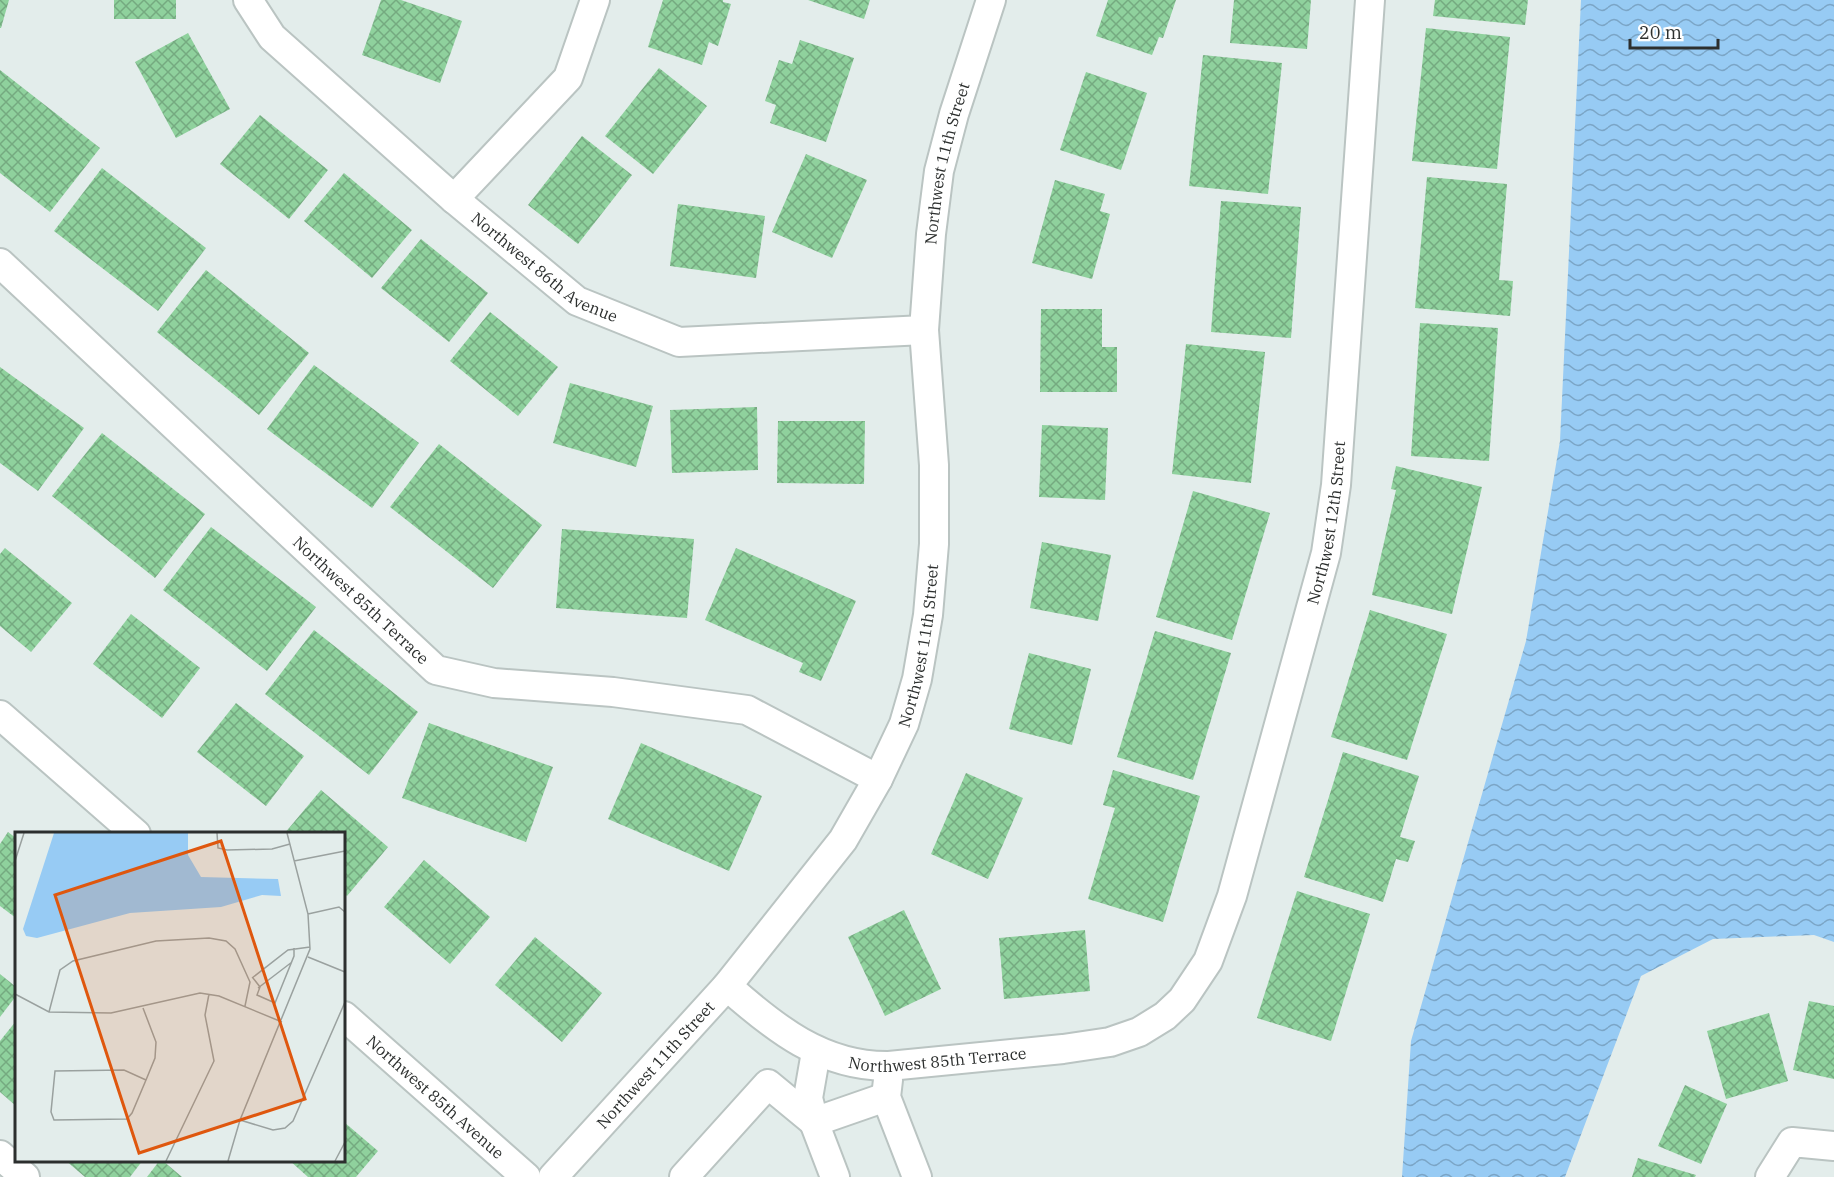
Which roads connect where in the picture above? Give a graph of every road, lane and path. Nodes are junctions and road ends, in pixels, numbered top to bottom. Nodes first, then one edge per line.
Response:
1 (248, 0) edge
2 (595, 0) edge
3 (992, 0) edge
4 (1370, 0) edge
5 (454, 199) junction
6 (0, 263) edge
7 (924, 330) junction
8 (1, 718) edge
9 (878, 779) junction
10 (134, 832) edge
11 (727, 986) junction
12 (1165, 1016) joint
13 (345, 1017) edge
14 (816, 1052) junction
15 (889, 1066) junction
16 (886, 1097) junction
17 (814, 1122) junction
18 (1834, 1146) edge
19 (0, 1155) edge
20 (25, 1177) edge
21 (526, 1177) edge
22 (553, 1177) edge
23 (684, 1177) edge
24 (835, 1177) edge
25 (917, 1177) edge
26 (1770, 1177) edge

1 - 5 street, Northwest 86th Avenue
2 - 5 street
3 - 7 street, Northwest 11th Street
4 - 12 street, Northwest 12th Street
5 - 7 street, Northwest 86th Avenue
6 - 9 street, Northwest 85th Terrace
7 - 9 street, Northwest 11th Street
8 - 10 street
9 - 11 street, Northwest 11th Street
11 - 14 street, Northwest 85th Terrace
11 - 22 street, Northwest 11th Street
12 - 15 street, Northwest 85th Terrace
13 - 21 street, Northwest 85th Avenue
14 - 15 street, Northwest 85th Terrace
14 - 17 street
15 - 16 street
16 - 17 street
16 - 25 street
17 - 23 street
17 - 24 street
18 - 26 street
19 - 20 street

